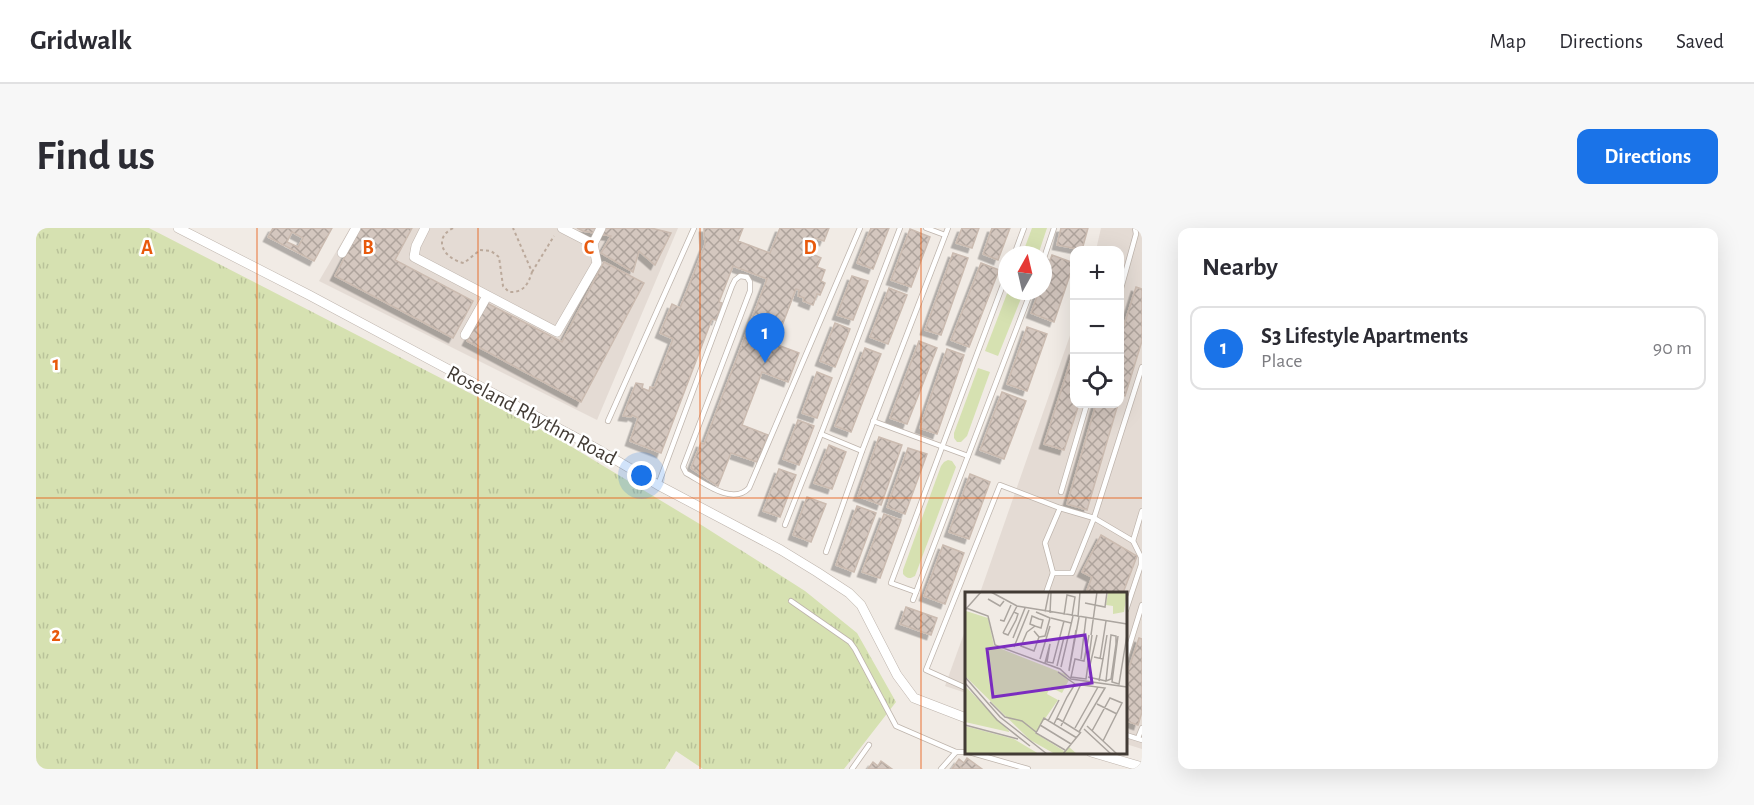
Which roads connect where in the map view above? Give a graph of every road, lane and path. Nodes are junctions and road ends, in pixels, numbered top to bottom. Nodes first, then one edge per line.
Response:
1 (178, 228) edge
2 (356, 228) edge
3 (426, 228) edge
4 (453, 228) edge
5 (513, 228) edge
6 (560, 228) edge
7 (601, 228) edge
8 (694, 228) edge
9 (860, 228) edge
10 (900, 228) edge
11 (926, 228) edge
12 (948, 228) edge
13 (1024, 228) edge
14 (1054, 228) edge
15 (1138, 232) edge
16 (945, 235) junction
17 (592, 244) junction
18 (1017, 246) edge
19 (1048, 246) edge
20 (342, 253) dead end
21 (532, 272) junction
22 (1124, 276) edge
23 (487, 296) junction
24 (998, 298) edge
25 (1028, 300) edge
26 (465, 335) dead end
27 (1142, 367) edge
28 (1086, 408) edge
29 (608, 421) dead end
30 (873, 421) junction
31 (821, 434) junction
32 (942, 447) junction
33 (862, 451) junction
34 (968, 456) junction
35 (658, 485) junction
36 (1061, 492) dead end
37 (1060, 508) junction
38 (1142, 511) edge
39 (1094, 518) junction
40 (785, 525) dead end
41 (1133, 541) junction
42 (826, 552) dead end
43 (1053, 573) junction
44 (916, 592) junction
45 (1047, 592) edge
46 (913, 600) dead end
47 (791, 601) dead end
48 (1127, 604) edge
49 (1142, 605) edge
50 (1127, 651) edge
51 (965, 688) edge
52 (965, 718) edge
53 (1142, 728) edge
54 (1140, 739) edge
55 (869, 745) dead end
56 (956, 752) junction
57 (965, 752) edge
58 (974, 754) edge
59 (1095, 754) edge
60 (1142, 767) edge
61 (1020, 768) edge
62 (852, 769) edge
63 (941, 769) edge
64 (1028, 769) edge

1 - 35 street, Roseland Rhythm Road
2 - 20 street
3 - 23 street
4 - 21 path
5 - 21 path
6 - 17 street
6 - 21 path
7 - 17 street
8 - 29 lane
9 - 35 lane
10 - 31 lane
11 - 16 lane
12 - 16 lane
13 - 18 lane
14 - 19 lane
15 - 22 lane
16 - 30 lane
17 - 23 street
23 - 26 street
24 - 32 lane
25 - 34 lane
27 - 39 lane
28 - 36 lane
30 - 32 lane
30 - 33 lane
31 - 33 lane
31 - 40 lane
32 - 34 lane
32 - 44 lane
33 - 42 lane
34 - 44 lane
35 - 52 street, Roseland Rhythm Road
37 - 39 lane
37 - 43 lane
37 - 51 lane
38 - 41 lane
39 - 41 lane
39 - 43 lane
41 - 48 lane
43 - 45 lane
44 - 46 lane
47 - 56 lane
49 - 50 lane
53 - 54 lane
55 - 62 lane
56 - 57 lane
56 - 63 lane
58 - 61 lane
59 - 60 street
61 - 64 lane

